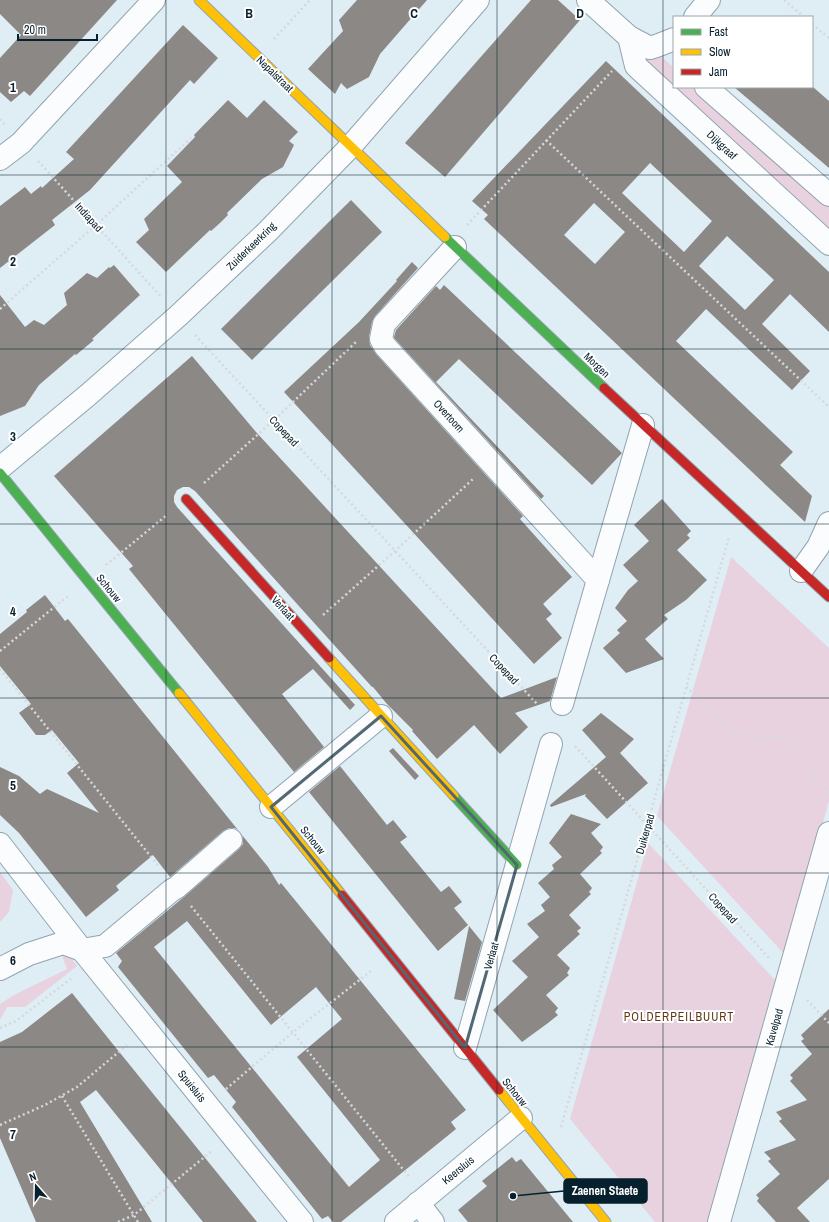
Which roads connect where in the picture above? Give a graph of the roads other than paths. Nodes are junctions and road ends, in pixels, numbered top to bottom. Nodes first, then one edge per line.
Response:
1 (154, 0) edge
2 (200, 0) edge
3 (478, 0) edge
4 (588, 0) edge
5 (709, 0) edge
6 (696, 16) edge
7 (630, 43) junction
8 (669, 47) edge
9 (707, 88) edge
10 (350, 147) junction
11 (0, 159) edge
12 (829, 195) edge
13 (829, 244) edge
14 (453, 245) junction
15 (644, 425) junction
16 (0, 468) edge
17 (0, 473) edge
18 (186, 499) dead end
19 (829, 523) edge
20 (801, 571) junction
21 (598, 580) junction
22 (829, 597) edge
23 (562, 704) dead end
24 (381, 716) junction
25 (551, 744) dead end
26 (272, 807) junction
27 (829, 833) edge
28 (231, 840) dead end
29 (0, 844) edge
30 (517, 865) junction
31 (88, 956) junction
32 (0, 969) edge
33 (465, 1048) junction
34 (521, 1118) junction
35 (422, 1200) junction
36 (302, 1222) edge
37 (396, 1222) edge
38 (433, 1222) edge
39 (606, 1222) edge
40 (720, 1222) edge

1 - 11 street
2 - 10 street, Nepalstraat
3 - 10 street, Zuiderkeerkring
4 - 7 street, Dijkgraaf
5 - 6 street
7 - 8 street, Dijkgraaf
7 - 13 street, Dijkgraaf
9 - 12 street
10 - 14 street, Morgen
10 - 16 street, Zuiderkeerkring
14 - 15 street, Morgen
14 - 21 street, Overtoom
15 - 20 street, Morgen
15 - 21 street
17 - 26 street, Schouw
18 - 24 street, Verlaat
19 - 20 street
20 - 22 street, Morgen
21 - 23 street
24 - 26 street
24 - 30 street, Verlaat
25 - 30 street, Verlaat
26 - 33 street, Schouw
27 - 40 street, Kavelpad
28 - 31 street
29 - 31 street, Spuisluis
30 - 33 street, Verlaat
31 - 32 street
31 - 36 street, Spuisluis
33 - 34 street, Schouw
34 - 35 street, Keersluis
34 - 39 street, Schouw
35 - 37 street, Keersluis
35 - 38 street

